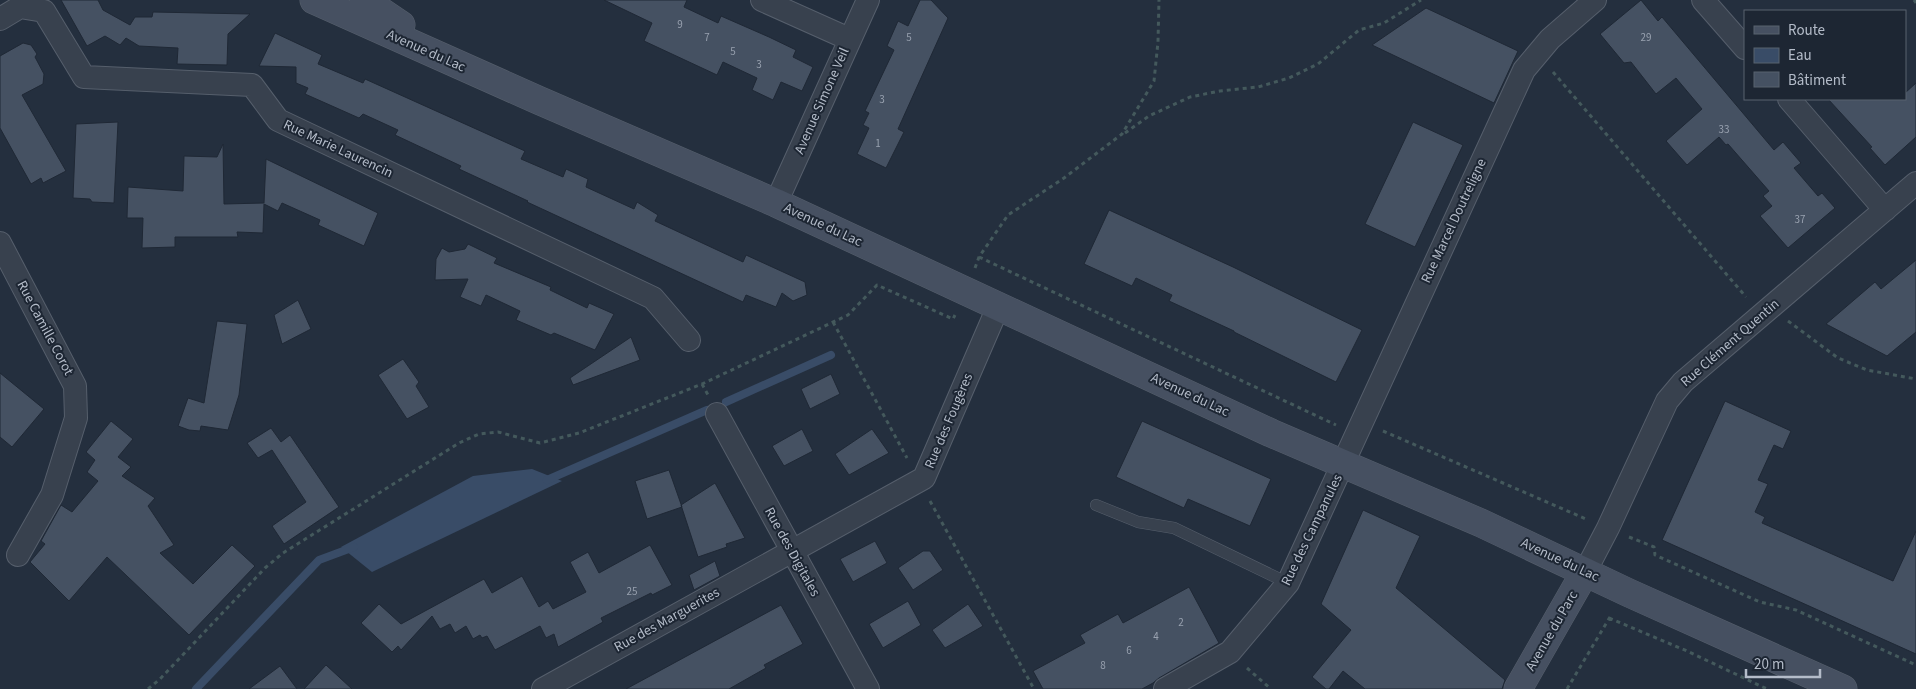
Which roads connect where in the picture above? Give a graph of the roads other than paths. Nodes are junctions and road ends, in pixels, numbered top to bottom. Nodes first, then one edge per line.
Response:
1 (364, 0) edge
2 (762, 0) edge
3 (868, 0) edge
4 (1596, 0) edge
5 (1703, 0) edge
6 (329, 3) edge
7 (0, 19) edge
8 (849, 39) junction
9 (1744, 47) edge
10 (538, 100) junction
11 (1789, 100) edge
12 (1916, 183) edge
13 (776, 203) junction
14 (1885, 210) junction
15 (0, 243) edge
16 (8, 277) edge
17 (998, 307) junction
18 (689, 340) dead end
19 (717, 414) dead end
20 (1344, 464) junction
21 (1096, 505) dead end
22 (792, 551) junction
23 (18, 555) dead end
24 (1585, 572) junction
25 (1288, 583) junction
26 (543, 689) edge
27 (868, 689) edge
28 (1165, 689) edge
29 (1518, 689) edge
30 (1843, 689) edge

1 - 10 street, Avenue du Lac
2 - 8 street
3 - 8 street, Avenue Simone Veil
4 - 20 street, Rue Marcel Doutreligne
5 - 9 street
6 - 10 street, Avenue du Lac
7 - 18 street, Rue Marie Laurencin
8 - 13 street, Avenue Simone Veil
10 - 13 street, Avenue du Lac
11 - 14 street
12 - 14 street, Rue Clément Quentin
13 - 17 street, Avenue du Lac
14 - 24 street, Rue Clément Quentin
15 - 16 street, Rue Camille Corot
16 - 23 street, Rue Camille Corot
17 - 20 street, Avenue du Lac
17 - 22 street, Rue des Fougères
19 - 22 street, Rue des Digitales
20 - 24 street, Avenue du Lac
20 - 25 street, Rue des Campanules
21 - 25 lane
22 - 26 street, Rue des Marguerites
22 - 27 street, Rue des Digitales
24 - 29 street, Avenue du Parc
24 - 30 street, Avenue du Lac
25 - 28 street, Rue des Campanules

